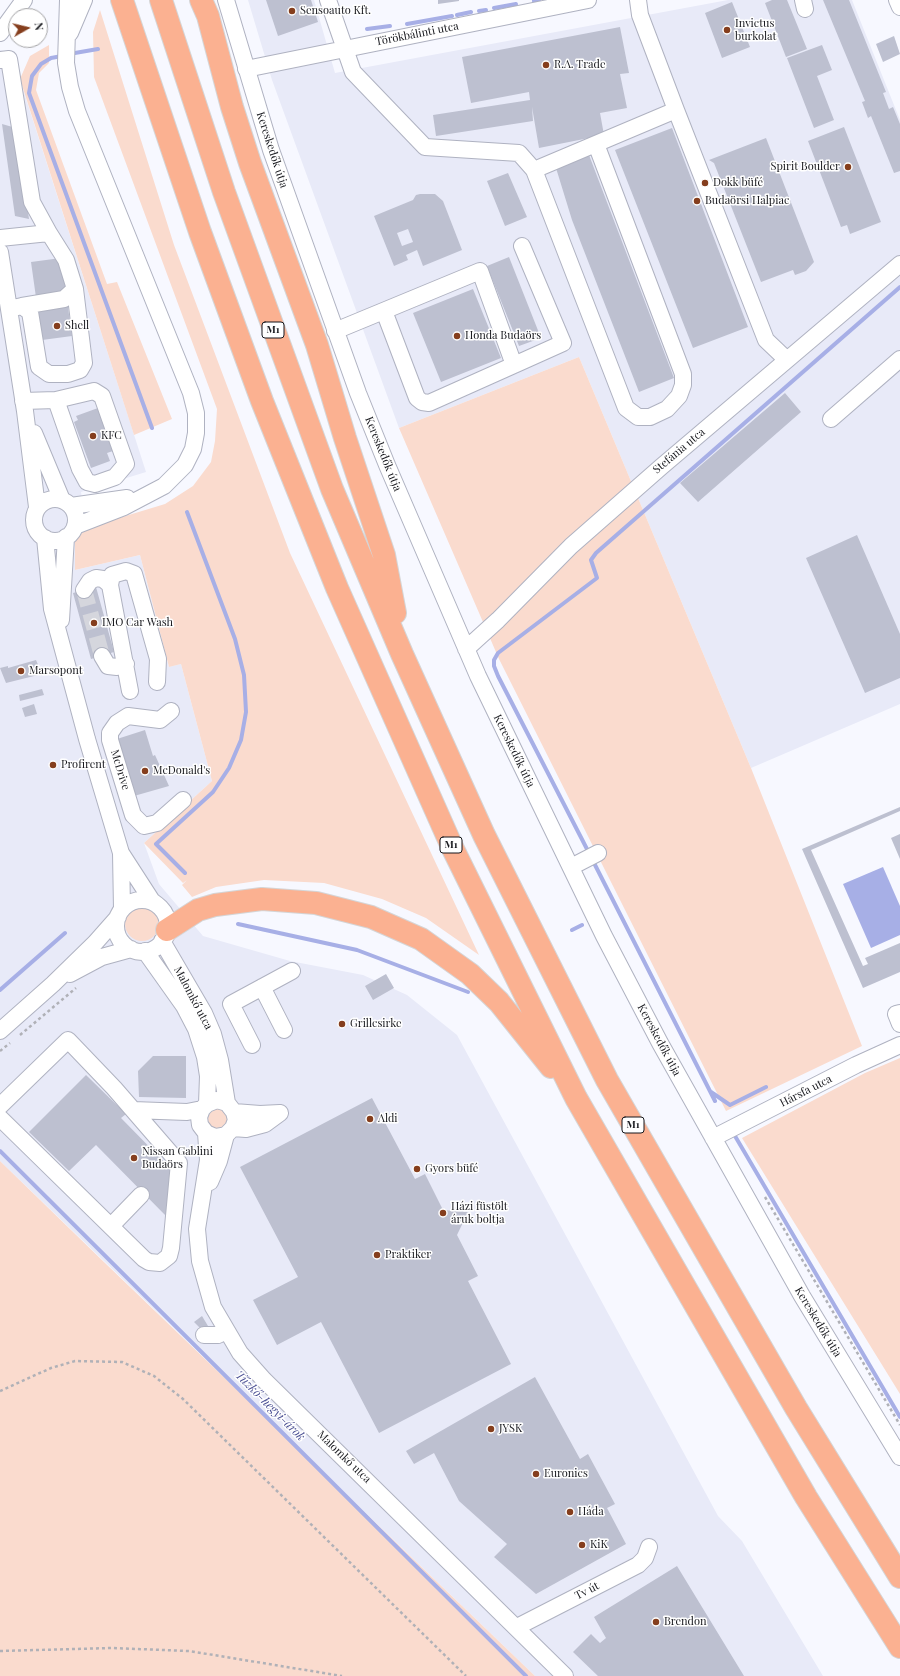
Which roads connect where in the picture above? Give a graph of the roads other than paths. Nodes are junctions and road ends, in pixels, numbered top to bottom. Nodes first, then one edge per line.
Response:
1 (24, 0) edge
2 (68, 0) edge
3 (84, 0) edge
4 (122, 0) edge
5 (161, 0) edge
6 (201, 0) edge
7 (226, 0) edge
8 (328, 0) edge
9 (588, 0) edge
10 (638, 0) edge
11 (897, 0) edge
12 (900, 7) edge
13 (0, 33) edge
14 (65, 44) junction
15 (344, 48) junction
16 (0, 60) edge
17 (246, 69) junction
18 (676, 110) junction
19 (596, 144) junction
20 (534, 170) junction
21 (49, 233) junction
22 (0, 238) edge
23 (522, 246) dead end
24 (0, 252) edge
25 (900, 264) edge
26 (75, 289) junction
27 (15, 307) junction
28 (384, 311) junction
29 (335, 330) junction
30 (900, 359) edge
31 (787, 360) junction
32 (514, 365) junction
33 (56, 400) junction
34 (24, 406) junction
35 (830, 419) dead end
36 (153, 493) junction
37 (67, 503) junction
38 (37, 507) junction
39 (70, 531) junction
40 (45, 538) junction
41 (110, 585) junction
42 (84, 590) dead end
43 (60, 640) junction
44 (466, 649) junction
45 (402, 654) junction
46 (102, 656) tunnel mouth
47 (126, 664) junction
48 (157, 682) dead end
49 (130, 691) dead end
50 (171, 711) dead end
51 (183, 800) dead end
52 (121, 853) junction
53 (598, 853) dead end
54 (577, 864) junction
55 (156, 904) junction
56 (120, 913) junction
57 (165, 936) junction
58 (138, 950) junction
59 (292, 971) dead end
60 (53, 984) junction
61 (262, 987) junction
62 (900, 1012) edge
63 (900, 1024) edge
64 (0, 1030) edge
65 (284, 1030) dead end
66 (252, 1044) dead end
67 (900, 1045) edge
68 (576, 1098) junction
69 (0, 1106) edge
70 (231, 1107) junction
71 (134, 1110) junction
72 (199, 1110) junction
73 (0, 1118) edge
74 (230, 1132) junction
75 (206, 1133) junction
76 (713, 1138) junction
77 (141, 1195) dead end
78 (203, 1198) junction
79 (111, 1226) junction
80 (226, 1331) junction
81 (204, 1335) dead end
82 (900, 1457) edge
83 (649, 1547) dead end
84 (900, 1577) edge
85 (517, 1627) junction
86 (900, 1647) edge
87 (565, 1676) edge

1 - 13 street
2 - 14 street
3 - 14 street
4 - 68 highway, M1
5 - 45 highway, M1
6 - 45 highway
7 - 17 street, Kereskedők útja
8 - 15 street
9 - 15 street, Törökbálinti utca
10 - 18 street
11 - 12 street
14 - 36 street
15 - 17 street, Törökbálinti utca
15 - 20 street
16 - 21 street
17 - 29 street, Kereskedők útja
18 - 19 street
18 - 31 street
19 - 20 street
19 - 20 street
21 - 22 street
21 - 26 street
23 - 32 street
24 - 27 street
25 - 31 street, Stefánia utca
26 - 27 street
26 - 27 street
27 - 34 street
28 - 29 street
28 - 32 street
28 - 32 street
29 - 44 street, Kereskedők útja
30 - 35 street
31 - 44 street, Stefánia utca
33 - 33 street
33 - 34 street
34 - 37 street
34 - 38 street
36 - 37 street
36 - 39 street
37 - 38 street
37 - 39 street
38 - 40 street
39 - 40 street
39 - 43 street
40 - 43 street
41 - 42 street
41 - 47 street
41 - 48 street
43 - 52 street
44 - 54 street, Kereskedők útja
45 - 84 highway, M1
46 - 47 street
47 - 49 street
50 - 51 street, McDrive
52 - 55 street
52 - 56 street
53 - 54 street
54 - 76 street, Kereskedők útja
55 - 56 street
55 - 57 street
56 - 58 street
56 - 60 street
57 - 58 street
57 - 68 highway
57 - 70 street, Malomkő utca
58 - 60 street
58 - 72 street, Malomkő utca
59 - 61 street
60 - 64 street
61 - 65 street
61 - 66 street
62 - 63 street
67 - 76 street, Hársfa utca
68 - 86 highway, M1
69 - 71 street
70 - 72 street
70 - 74 street
70 - 74 street
71 - 72 street
71 - 79 street
72 - 75 street
73 - 79 street
74 - 75 street
74 - 78 street, Malomkő utca
75 - 78 street, Malomkő utca
76 - 82 street, Kereskedők útja
77 - 79 street
78 - 80 street, Malomkő utca
80 - 81 street
80 - 85 street, Malomkő utca
83 - 85 street, Tv út
85 - 87 street, Malomkő utca

